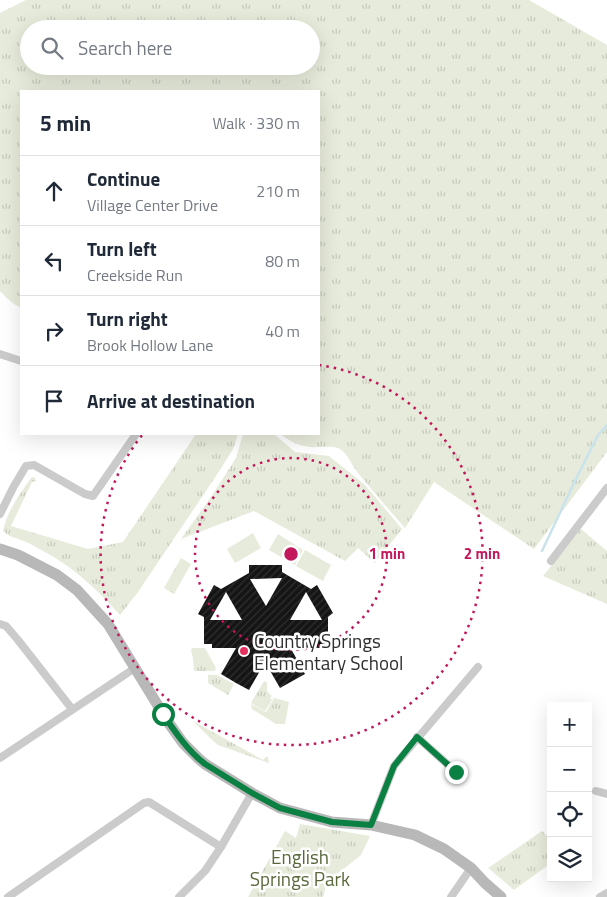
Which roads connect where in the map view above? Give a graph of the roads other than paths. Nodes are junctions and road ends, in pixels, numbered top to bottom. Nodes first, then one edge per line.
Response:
1 (0, 354) edge
2 (20, 361) edge
3 (135, 435) edge
4 (607, 488) edge
5 (0, 514) edge
6 (0, 549) edge
7 (551, 561) dead end
8 (3, 625) edge
9 (478, 667) dead end
10 (135, 668) junction
11 (72, 710) junction
12 (417, 737) junction
13 (0, 758) edge
14 (456, 772) dead end
15 (596, 791) dead end
16 (252, 793) junction
17 (607, 794) edge
18 (371, 825) junction
19 (221, 847) junction
20 (471, 868) junction
21 (607, 894) edge
22 (8, 897) edge
23 (179, 897) edge
24 (451, 897) edge
25 (501, 897) edge
26 (600, 897) edge

1 - 2 street
3 - 5 street
4 - 7 street
6 - 10 street
8 - 11 street
9 - 12 street
10 - 11 street
10 - 16 street
11 - 13 street
12 - 14 street
12 - 18 street
15 - 17 street
16 - 18 street
16 - 19 street
18 - 20 street
19 - 22 street
19 - 23 street
20 - 24 street
20 - 25 street
21 - 26 street

